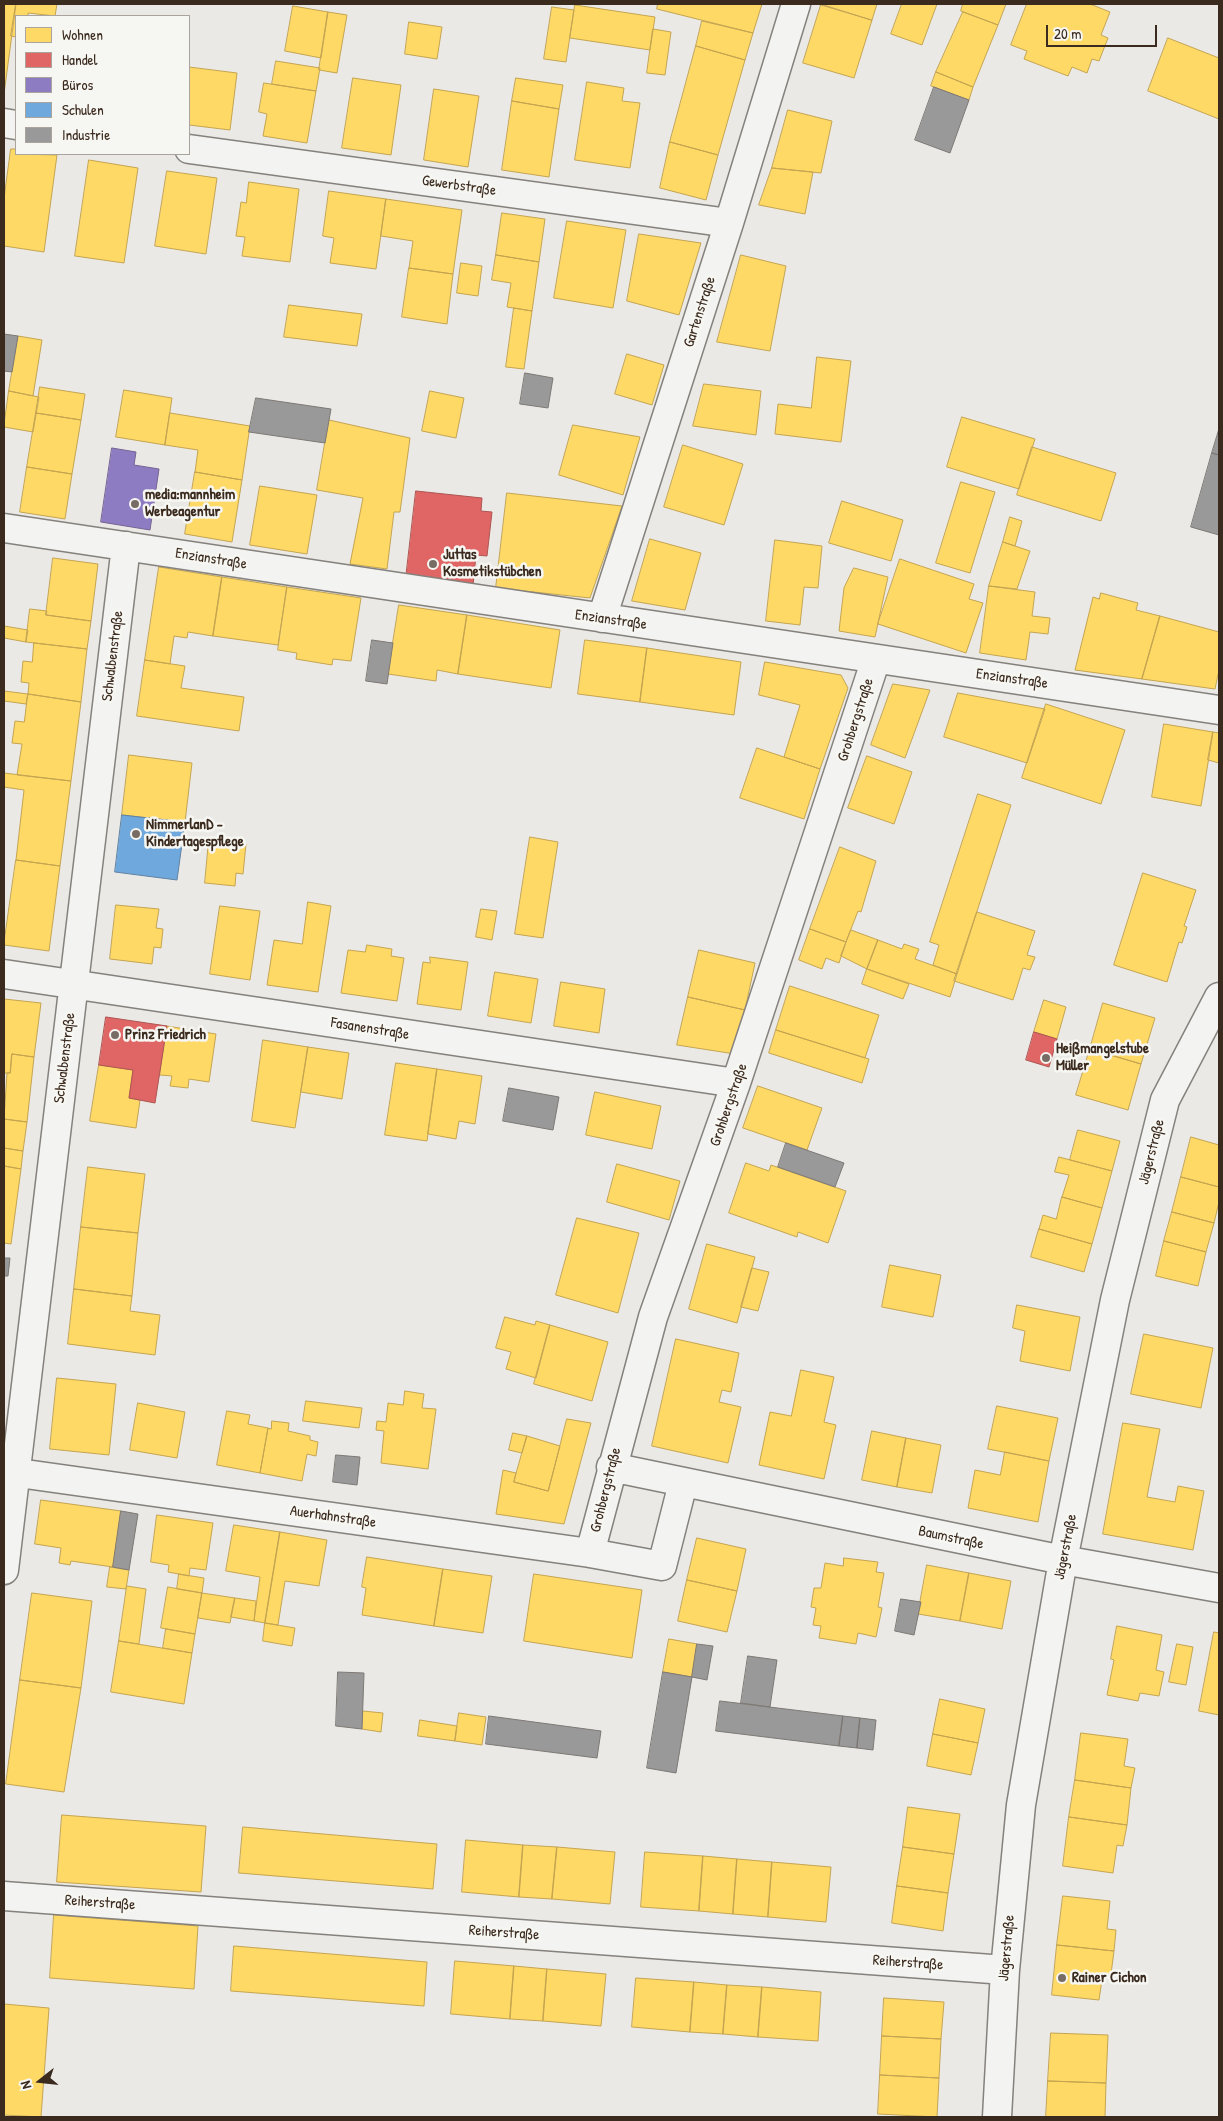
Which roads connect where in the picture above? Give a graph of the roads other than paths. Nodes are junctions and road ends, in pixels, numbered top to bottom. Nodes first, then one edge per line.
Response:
1 (796, 4) edge
2 (190, 148) edge
3 (729, 223) junction
4 (4, 528) edge
5 (126, 546) junction
6 (602, 618) junction
7 (876, 659) junction
8 (1219, 710) edge
9 (4, 974) edge
10 (74, 984) junction
11 (1219, 997) edge
12 (736, 1084) junction
13 (611, 1467) junction
14 (9, 1471) edge
15 (683, 1483) junction
16 (590, 1553) junction
17 (1063, 1560) junction
18 (4, 1570) edge
19 (1219, 1588) edge
20 (4, 1896) edge
21 (1005, 1970) junction
22 (997, 2117) edge

1 - 3 street, Gartenstraße
2 - 3 street, Gewerbstraße
3 - 6 street, Gartenstraße
4 - 5 street, Enzianstraße
5 - 6 street, Enzianstraße
5 - 10 street, Schwalbenstraße
6 - 7 street, Enzianstraße
7 - 8 street, Enzianstraße
7 - 12 street, Grohbergstraße
9 - 10 street, Fasanenstraße
10 - 12 street, Fasanenstraße
10 - 14 street, Schwalbenstraße
11 - 17 street, Jägerstraße
12 - 13 street, Grohbergstraße
13 - 15 street, Baumstraße
13 - 16 street, Grohbergstraße
14 - 16 street, Auerhahnstraße
14 - 18 street, Schwalbenstraße
15 - 16 street, Auerhahnstraße
15 - 17 street, Baumstraße
17 - 19 street, Baumstraße
17 - 21 street, Jägerstraße
20 - 21 street, Reiherstraße
21 - 22 street, Jägerstraße

